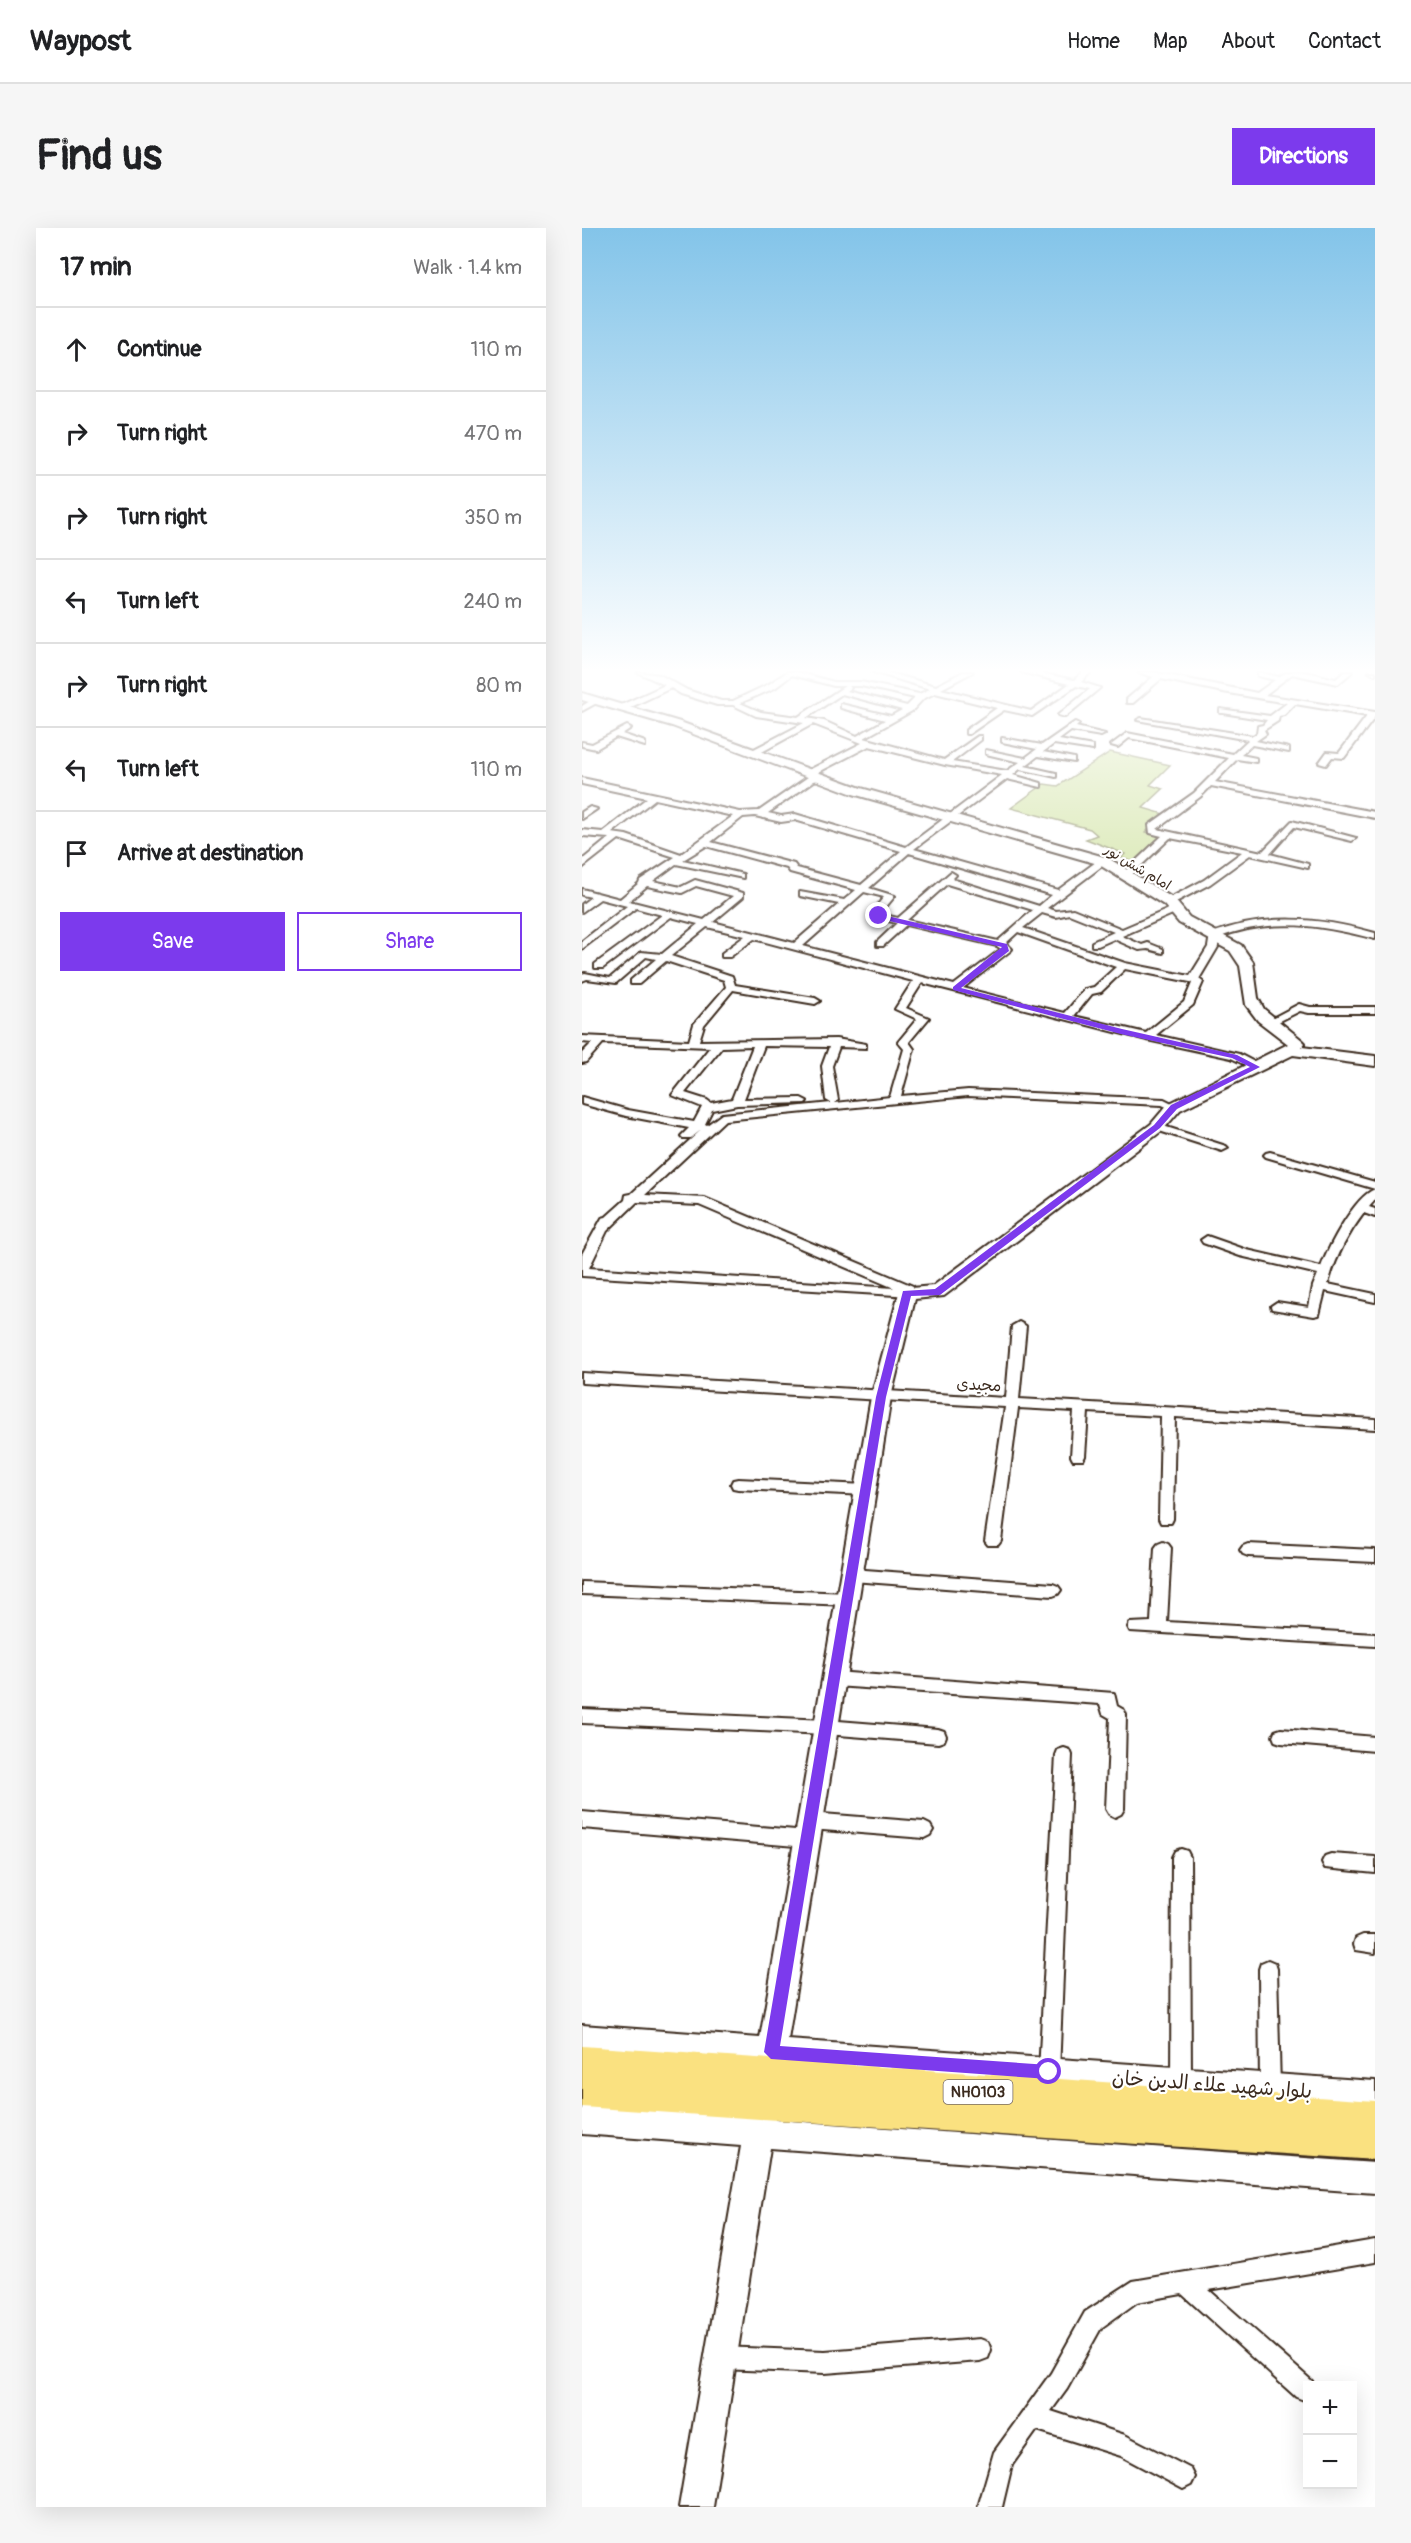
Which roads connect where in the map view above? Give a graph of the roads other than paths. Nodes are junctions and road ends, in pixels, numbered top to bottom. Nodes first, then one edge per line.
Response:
1 (812, 778) edge
2 (824, 778) edge
3 (1003, 778) edge
4 (1018, 778) edge
5 (1213, 778) edge
6 (582, 781) edge
7 (1208, 783) junction
8 (1038, 785) dead end
9 (653, 797) junction
10 (593, 808) dead end
11 (761, 814) junction
12 (740, 815) junction
13 (1375, 815) edge
14 (582, 816) edge
15 (951, 816) junction
16 (582, 833) edge
17 (606, 834) junction
18 (1168, 835) junction
19 (617, 836) junction
20 (1352, 838) dead end
21 (704, 843) junction
22 (906, 851) junction
23 (1248, 852) junction
24 (1264, 855) junction
25 (678, 859) junction
26 (1103, 861) junction
27 (582, 865) edge
28 (963, 865) junction
29 (1305, 866) dead end
30 (1126, 875) junction
31 (740, 876) dead end
32 (945, 880) junction
33 (644, 882) junction
34 (861, 889) junction
35 (582, 892) edge
36 (803, 894) dead end
37 (1060, 894) junction
38 (598, 896) junction
39 (622, 902) junction
40 (845, 903) junction
41 (635, 904) junction
42 (1171, 907) junction
43 (582, 909) edge
44 (1042, 909) junction
45 (670, 913) junction
46 (708, 922) junction
47 (903, 923) junction
48 (1017, 929) junction
49 (1118, 934) junction
50 (753, 935) junction
51 (1213, 936) junction
52 (1375, 936) edge
53 (880, 944) dead end
54 (1000, 944) junction
55 (1095, 944) dead end
56 (582, 946) edge
57 (795, 947) junction
58 (1160, 951) dead end
59 (726, 955) dead end
60 (664, 957) junction
61 (599, 966) dead end
62 (1123, 966) junction
63 (582, 978) edge
64 (919, 979) junction
65 (1193, 980) junction
66 (635, 982) dead end
67 (731, 987) junction
68 (955, 988) junction
69 (815, 1001) dead end
70 (1375, 1010) edge
71 (1068, 1017) junction
72 (1270, 1022) junction
73 (1147, 1037) junction
74 (582, 1039) edge
75 (598, 1042) junction
76 (719, 1042) junction
77 (760, 1042) junction
78 (836, 1042) junction
79 (693, 1044) junction
80 (862, 1046) dead end
81 (1294, 1046) junction
82 (1375, 1054) edge
83 (582, 1060) edge
84 (1375, 1061) edge
85 (1256, 1067) junction
86 (895, 1094) junction
87 (582, 1100) edge
88 (832, 1100) junction
89 (737, 1102) junction
90 (1169, 1105) junction
91 (708, 1107) junction
92 (703, 1127) junction
93 (1157, 1127) junction
94 (1222, 1148) dead end
95 (1270, 1155) dead end
96 (1375, 1186) edge
97 (1375, 1193) edge
98 (631, 1198) junction
99 (1360, 1209) junction
100 (1375, 1213) edge
101 (601, 1229) junction
102 (1207, 1240) dead end
103 (587, 1246) edge
104 (582, 1271) edge
105 (1324, 1272) junction
106 (1319, 1286) junction
107 (910, 1292) junction
108 (1375, 1298) edge
109 (1276, 1306) dead end
110 (1018, 1326) dead end
111 (582, 1378) edge
112 (881, 1397) junction
113 (1012, 1404) junction
114 (1082, 1408) junction
115 (1168, 1413) junction
116 (1375, 1424) edge
117 (1078, 1456) dead end
118 (738, 1484) dead end
119 (866, 1490) junction
120 (1166, 1519) dead end
121 (993, 1541) dead end
122 (1163, 1548) dead end
123 (1248, 1550) dead end
124 (1375, 1556) edge
125 (852, 1575) junction
126 (582, 1588) edge
127 (1053, 1590) dead end
128 (848, 1599) junction
129 (1136, 1627) dead end
130 (1159, 1628) junction
131 (1375, 1640) edge
132 (835, 1679) junction
133 (582, 1716) edge
134 (826, 1727) junction
135 (938, 1736) dead end
136 (1281, 1736) dead end
137 (1375, 1743) edge
138 (1064, 1755) dead end
139 (1115, 1809) dead end
140 (582, 1820) edge
141 (809, 1830) junction
142 (924, 1830) dead end
143 (1181, 1857) dead end
144 (1330, 1862) dead end
145 (1375, 1865) edge
146 (1268, 1969) dead end
147 (582, 2038) edge
148 (582, 2064) edge
149 (1049, 2072) junction
150 (1181, 2082) junction
151 (582, 2088) edge
152 (1270, 2088) junction
153 (765, 2090) junction
154 (1375, 2095) edge
155 (582, 2120) edge
156 (1375, 2120) edge
157 (1375, 2141) edge
158 (1375, 2178) edge
159 (1375, 2251) edge
160 (1185, 2283) junction
161 (980, 2350) dead end
162 (720, 2358) junction
163 (1303, 2388) edge
164 (1032, 2417) junction
165 (1183, 2477) dead end
166 (696, 2507) edge
167 (990, 2507) edge

1 - 11 street
2 - 15 street, امام شش نور
3 - 15 street
4 - 8 street
5 - 7 street
6 - 9 street
7 - 13 street
7 - 18 street
9 - 12 street
9 - 17 street
10 - 14 street
11 - 12 street
11 - 22 street
12 - 21 street
15 - 22 street
15 - 26 street, امام شش نور
16 - 17 street
17 - 19 street
18 - 23 street
18 - 30 street
19 - 25 street
19 - 27 street
20 - 24 street
21 - 25 street
21 - 34 street
22 - 28 street
22 - 34 street
23 - 24 street
23 - 42 street
24 - 29 street
25 - 31 street
25 - 33 street
26 - 30 street, امام شش نور
26 - 37 street
28 - 32 street
28 - 37 street
30 - 42 street, امام شش نور
32 - 44 street
32 - 47 street
33 - 39 street
33 - 46 street
34 - 40 street
34 - 47 street
35 - 38 street
36 - 40 street
37 - 44 street
38 - 39 street
38 - 43 street
39 - 41 street
40 - 57 street
41 - 45 street
41 - 56 street
42 - 49 street
42 - 51 street, امام شش نور
44 - 48 street
44 - 49 street
45 - 46 street
45 - 61 street
46 - 50 street
46 - 60 street
47 - 53 street
47 - 54 street
48 - 54 street
48 - 62 street
49 - 55 street
49 - 58 street
50 - 57 street
50 - 59 street
51 - 52 street
51 - 65 street
51 - 72 street, امام شش نور
54 - 68 street
57 - 64 street
60 - 63 street
60 - 66 street
60 - 67 street
62 - 65 street
62 - 71 street
64 - 68 street
64 - 86 street
65 - 73 street
67 - 69 street
67 - 79 street
68 - 71 street
70 - 72 street
71 - 73 street
72 - 81 street, امام شش نور
73 - 85 street
74 - 75 street
75 - 79 street
75 - 83 street
76 - 77 street
76 - 79 street
76 - 91 street
77 - 78 street
77 - 89 street
78 - 80 street
78 - 88 street
81 - 82 street
81 - 84 street
81 - 85 street
85 - 90 street
86 - 88 street
86 - 90 street
86 - 92 street
87 - 92 street
88 - 89 street
89 - 91 street
90 - 93 street
91 - 92 street
92 - 98 street
93 - 94 street
93 - 107 street
95 - 96 street
97 - 99 street
98 - 101 street
98 - 101 street
98 - 107 street
99 - 100 street
99 - 105 street
101 - 103 street
102 - 105 street
103 - 104 street
104 - 107 street
105 - 106 street
106 - 108 street
106 - 109 street
107 - 112 street
110 - 113 street
111 - 112 street, مجیدی
112 - 113 street, مجیدی
112 - 119 street
113 - 114 street, مجیدی
113 - 121 street
114 - 115 street, مجیدی
114 - 117 street
115 - 116 street, مجیدی
115 - 120 street
118 - 119 street
119 - 125 street
122 - 130 street
123 - 124 street
125 - 127 street
125 - 128 street
126 - 128 street
128 - 132 street
129 - 130 street
130 - 131 street
132 - 134 street
132 - 139 street
133 - 134 street
134 - 135 street
134 - 141 street
136 - 137 street
138 - 149 street
140 - 141 street
141 - 142 street
141 - 153 street
143 - 150 street
144 - 145 street
146 - 152 street
147 - 153 street
148 - 153 highway, NH0103
149 - 150 street, بلوار شهید علاء الدین خان
149 - 153 street, بلوار شهید علاء الدین خان
150 - 152 street, بلوار شهید علاء الدین خان
151 - 153 highway, NH0103
152 - 154 street, بلوار شهید علاء الدین خان
153 - 155 street
153 - 156 highway, NH0103
153 - 157 highway, NH0103
153 - 158 street
153 - 162 street
159 - 160 street
160 - 163 street
160 - 164 street
161 - 162 street
162 - 166 street
164 - 165 street
164 - 167 street

